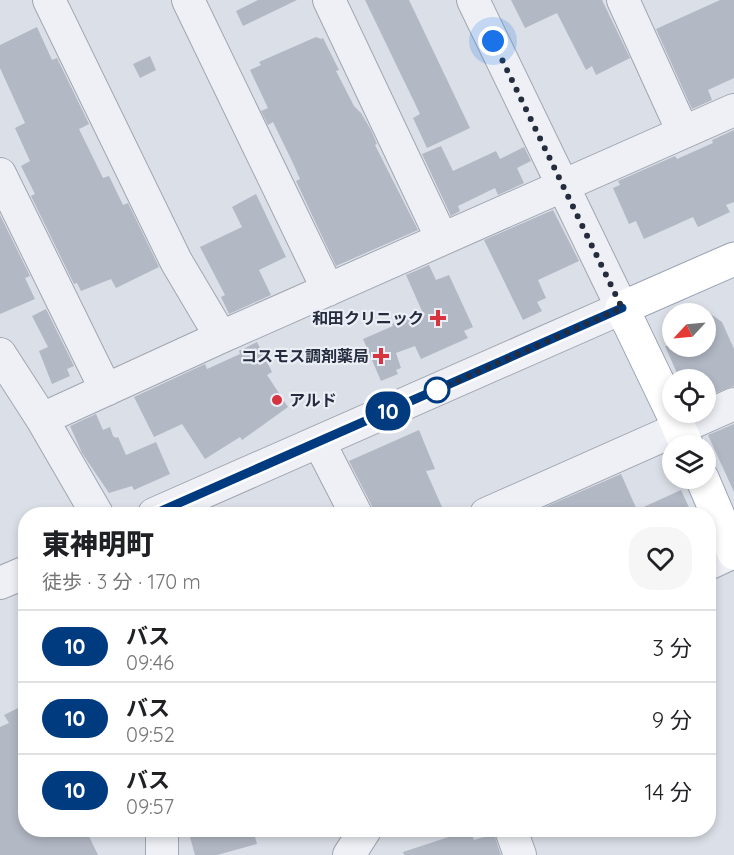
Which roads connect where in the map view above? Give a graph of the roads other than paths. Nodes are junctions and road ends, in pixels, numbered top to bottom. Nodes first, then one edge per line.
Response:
1 (49, 0) edge
2 (188, 0) edge
3 (329, 0) edge
4 (473, 0) edge
5 (623, 0) edge
6 (734, 110) edge
7 (683, 132) junction
8 (0, 174) edge
9 (563, 186) junction
10 (442, 239) junction
11 (734, 259) edge
12 (328, 290) junction
13 (622, 308) junction
14 (221, 338) junction
15 (1, 356) edge
16 (106, 390) junction
17 (734, 404) edge
18 (42, 419) junction
19 (678, 424) edge
20 (319, 442) junction
21 (707, 489) edge
22 (93, 507) edge
23 (170, 507) edge
24 (352, 507) edge
25 (501, 507) edge
26 (715, 507) edge
27 (716, 510) edge
28 (734, 552) edge
29 (716, 560) edge
30 (18, 575) edge
31 (0, 583) edge
32 (162, 837) edge
33 (361, 837) edge
34 (514, 837) edge
35 (162, 855) edge
36 (349, 855) edge
37 (520, 855) edge

1 - 14 street
2 - 12 street
3 - 10 street
4 - 9 street
5 - 7 street
6 - 7 street
7 - 9 street
8 - 16 street
9 - 10 street
9 - 13 street
10 - 12 street
11 - 13 main road
12 - 14 street
13 - 19 main road
13 - 20 street
14 - 16 street
15 - 18 street
16 - 18 street
17 - 19 street
18 - 22 street
19 - 25 street
20 - 23 street
20 - 24 street
21 - 26 main road
27 - 28 main road
28 - 29 street
30 - 31 street
32 - 35 street
33 - 36 street
34 - 37 street

